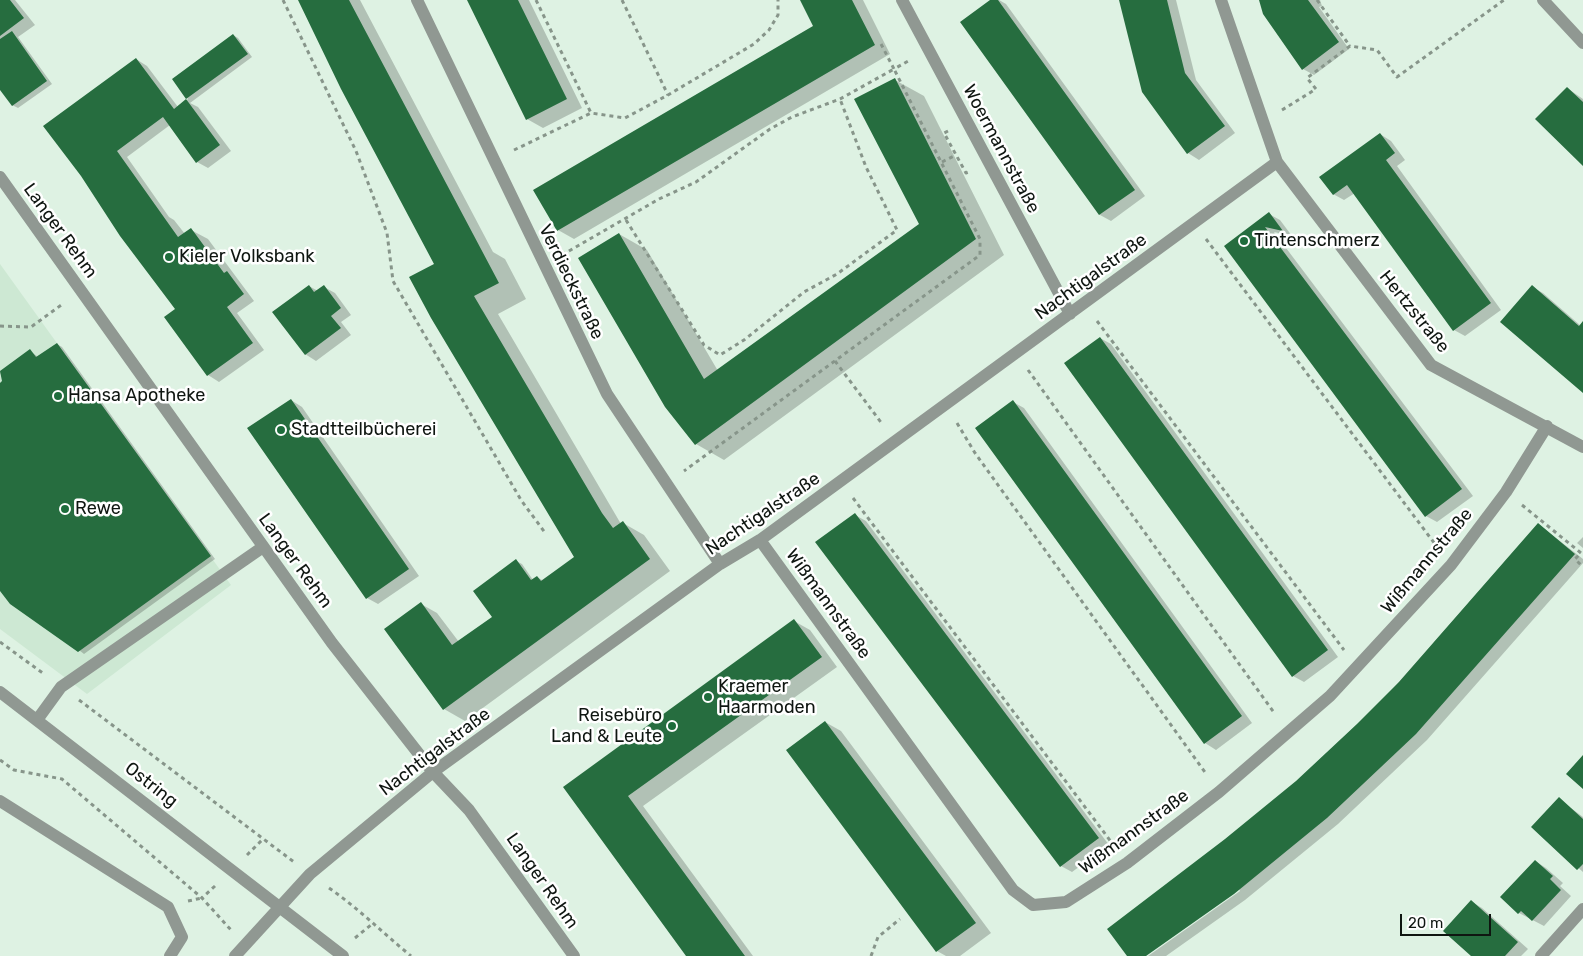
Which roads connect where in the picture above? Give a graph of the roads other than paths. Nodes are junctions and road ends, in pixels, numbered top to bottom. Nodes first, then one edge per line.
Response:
1 (418, 0) edge
2 (902, 0) edge
3 (1221, 0) edge
4 (1543, 0) edge
5 (1583, 43) edge
6 (1277, 162) junction
7 (0, 177) edge
8 (1070, 314) junction
9 (1547, 426) junction
10 (1583, 447) edge
11 (760, 540) junction
12 (262, 547) junction
13 (720, 564) junction
14 (0, 692) edge
15 (37, 720) junction
16 (433, 772) junction
17 (0, 801) edge
18 (280, 907) junction
19 (1583, 909) edge
20 (170, 956) edge
21 (235, 956) edge
22 (343, 956) edge
23 (574, 956) edge
24 (1541, 956) edge

1 - 13 street, Verdieckstraße
2 - 8 street, Woermannstraße
3 - 6 street, Hertzstraße
4 - 5 street
6 - 8 street, Nachtigalstraße
6 - 9 street, Hertzstraße
7 - 12 street, Langer Rehm
8 - 11 street, Nachtigalstraße
9 - 10 street, Hertzstraße
9 - 11 street, Wißmannstraße
11 - 13 street, Nachtigalstraße
12 - 15 street
12 - 16 street, Langer Rehm
13 - 16 street, Nachtigalstraße
14 - 15 street, Ostring
15 - 18 street, Ostring
16 - 18 street, Nachtigalstraße
16 - 23 street, Langer Rehm
17 - 20 street
18 - 21 street, Nachtigalstraße
18 - 22 street
19 - 24 street

